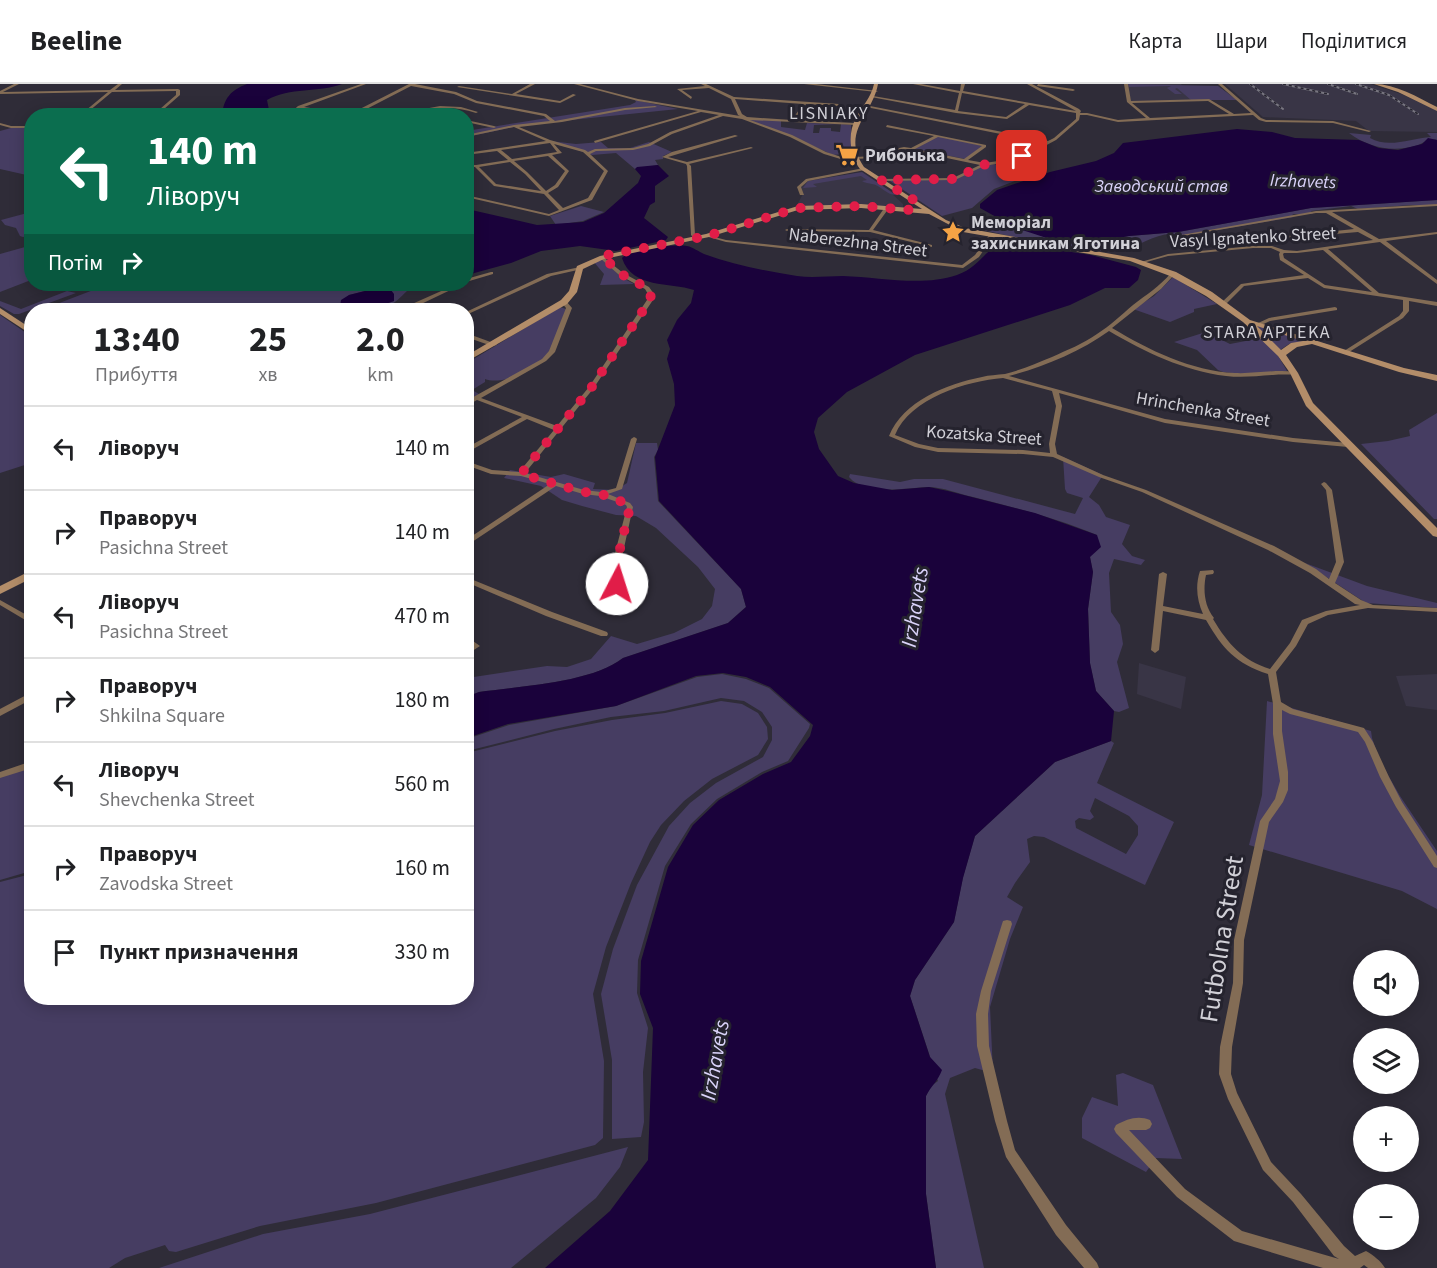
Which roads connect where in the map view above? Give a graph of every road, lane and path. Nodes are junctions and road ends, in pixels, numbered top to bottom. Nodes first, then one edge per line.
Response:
1 (17, 84) edge
2 (120, 84) edge
3 (364, 84) edge
4 (533, 84) edge
5 (576, 84) edge
6 (703, 84) edge
7 (806, 84) edge
8 (915, 84) edge
9 (963, 84) edge
10 (1030, 84) edge
11 (1073, 84) edge
12 (1125, 84) edge
13 (1220, 84) edge
14 (1376, 84) edge
15 (1387, 84) edge
16 (412, 85) edge
17 (1397, 85) edge
18 (459, 87) dead end
19 (710, 87) junction
20 (875, 90) edge
21 (1073, 90) junction
22 (109, 91) junction
23 (0, 93) edge
24 (961, 93) junction
25 (510, 95) junction
26 (574, 95) dead end
27 (691, 98) dead end
28 (733, 98) junction
29 (806, 102) junction
30 (1129, 102) junction
31 (1028, 104) junction
32 (494, 105) junction
33 (838, 105) dead end
34 (1436, 105) edge
35 (674, 106) junction
36 (866, 106) junction
37 (299, 107) joint
38 (89, 108) edge
39 (162, 108) edge
40 (305, 108) edge
41 (364, 108) edge
42 (429, 108) edge
43 (457, 108) edge
44 (702, 111) junction
45 (1077, 111) junction
46 (956, 112) junction
47 (1255, 114) junction
48 (722, 115) junction
49 (1233, 115) junction
50 (743, 118) junction
51 (1150, 120) junction
52 (793, 121) junction
53 (554, 122) junction
54 (474, 123) edge
55 (0, 124) edge
56 (854, 124) junction
57 (514, 126) junction
58 (887, 126) dead end
59 (24, 127) edge
60 (494, 128) junction
61 (474, 130) edge
62 (1369, 131) dead end
63 (474, 134) edge
64 (736, 136) dead end
65 (937, 136) junction
66 (549, 141) junction
67 (595, 142) dead end
68 (1048, 142) junction
69 (751, 148) dead end
70 (912, 149) junction
71 (498, 150) junction
72 (586, 152) junction
73 (474, 153) edge
74 (549, 155) junction
75 (856, 160) junction
76 (965, 160) junction
77 (511, 161) junction
78 (687, 163) junction
79 (983, 165) junction
80 (476, 166) joint
81 (866, 170) junction
82 (890, 179) junction
83 (881, 180) junction
84 (545, 193) junction
85 (802, 194) dead end
86 (474, 198) edge
87 (917, 202) junction
88 (1437, 205) edge
89 (886, 208) junction
90 (562, 210) junction
91 (910, 210) junction
92 (1326, 211) junction
93 (930, 212) junction
94 (787, 230) dead end
95 (1360, 230) junction
96 (870, 231) junction
97 (1437, 233) edge
98 (707, 236) junction
99 (992, 236) junction
100 (1172, 237) dead end
101 (697, 238) junction
102 (1278, 238) dead end
103 (1380, 241) junction
104 (930, 246) dead end
105 (1324, 248) junction
106 (1283, 251) junction
107 (602, 256) junction
108 (1143, 262) junction
109 (580, 268) junction
110 (491, 273) dead end
111 (1173, 274) junction
112 (1309, 276) junction
113 (474, 278) edge
114 (1437, 282) edge
115 (445, 291) edge
116 (1377, 294) junction
117 (1406, 299) junction
118 (564, 302) junction
119 (418, 303) edge
120 (1223, 304) junction
121 (1437, 304) edge
122 (1335, 309) dead end
123 (0, 310) edge
124 (474, 310) edge
125 (1246, 320) junction
126 (1259, 324) junction
127 (24, 327) edge
128 (1109, 329) junction
129 (474, 338) edge
130 (1314, 342) junction
131 (494, 345) junction
132 (1346, 352) junction
133 (1281, 354) junction
134 (474, 356) edge
135 (1294, 373) junction
136 (1003, 376) junction
137 (1437, 378) edge
138 (1055, 391) junction
139 (476, 398) joint
140 (526, 417) junction
141 (558, 429) junction
142 (634, 439) dead end
143 (1348, 445) junction
144 (474, 447) edge
145 (1054, 455) junction
146 (474, 466) edge
147 (521, 474) junction
148 (555, 484) junction
149 (1324, 484) dead end
150 (601, 494) junction
151 (1437, 534) edge
152 (474, 539) edge
153 (1210, 572) dead end
154 (1163, 573) dead end
155 (24, 578) edge
156 (474, 582) edge
157 (617, 584) dead end
158 (1331, 584) junction
159 (0, 591) edge
160 (0, 602) edge
161 (1372, 607) junction
162 (1159, 608) junction
163 (1437, 610) edge
164 (24, 617) edge
165 (1209, 618) junction
166 (604, 634) dead end
167 (1155, 650) dead end
168 (1272, 672) junction
169 (24, 700) edge
170 (1277, 703) junction
171 (0, 713) edge
172 (24, 767) edge
173 (0, 775) edge
174 (1437, 864) edge
175 (1007, 924) dead end
176 (1146, 1124) dead end
177 (1353, 1266) edge
178 (1092, 1268) edge
179 (1378, 1268) edge

1 - 23 street
2 - 22 street
3 - 37 street
4 - 25 street
5 - 35 street
6 - 19 street
7 - 20 street
8 - 24 street
9 - 24 street
10 - 21 street
10 - 45 street
11 - 21 street
12 - 30 street
13 - 47 street
14 - 34 street
15 - 17 street
16 - 32 street
16 - 41 street
17 - 34 street
18 - 25 street
19 - 27 street
19 - 28 street
20 - 36 street
20 - 46 street
21 - 45 street
22 - 23 street
22 - 38 street
22 - 39 street
24 - 31 street
24 - 46 street
25 - 26 street
25 - 32 street
28 - 29 street
28 - 50 street
29 - 33 street
29 - 52 street
30 - 49 street
30 - 51 street
31 - 45 street
31 - 46 street
32 - 53 street
35 - 44 street
35 - 53 street
36 - 56 street
36 - 68 street
37 - 40 street
42 - 43 street
44 - 48 street
44 - 67 street
45 - 51 street
45 - 68 street
47 - 49 street
47 - 62 street
48 - 50 street
48 - 72 street
49 - 51 street
50 - 52 street
50 - 75 street
52 - 56 street
53 - 57 street
54 - 60 street
55 - 59 street
56 - 75 street
57 - 60 street
57 - 63 street
57 - 66 street
58 - 65 street
60 - 61 street
64 - 78 street
65 - 70 street
65 - 76 street
66 - 71 street
66 - 72 street
66 - 74 street
68 - 79 street
69 - 78 street
70 - 75 street
70 - 76 street
71 - 73 street
71 - 77 street
72 - 90 street
74 - 77 street
74 - 84 street
75 - 81 street
76 - 79 street
77 - 80 street
77 - 84 street
78 - 101 street
79 - 82 street
80 - 84 street
81 - 82 street
81 - 83 street
81 - 85 street
82 - 83 street
83 - 87 street
84 - 90 street
86 - 90 street
87 - 91 street
87 - 93 street
88 - 92 street
89 - 91 street
89 - 96 street
89 - 98 street
91 - 93 street
92 - 95 street
92 - 100 street
93 - 99 street
94 - 96 street
95 - 102 street
95 - 103 street
96 - 104 street
97 - 103 street, Vasyl Ignatenko Street
98 - 99 street, Naberezhna Street
98 - 101 street
99 - 108 street
101 - 107 street
103 - 105 street, Vasyl Ignatenko Street
103 - 114 street
105 - 106 street, Vasyl Ignatenko Street
105 - 116 street
106 - 108 street, Vasyl Ignatenko Street
106 - 112 street
107 - 109 street
107 - 141 street
108 - 111 street
109 - 118 street
109 - 124 street
110 - 113 street
111 - 120 street
111 - 128 street, Kozatska Street
112 - 116 street
112 - 120 street
115 - 119 street
116 - 117 street
117 - 121 street
117 - 132 street
118 - 131 street
118 - 139 street
120 - 125 street
122 - 126 street
123 - 127 street
125 - 126 street
125 - 133 street
126 - 130 street
128 - 135 street
128 - 136 street, Kozatska Street
129 - 131 street
130 - 132 street
130 - 133 street
131 - 134 street
132 - 137 street
133 - 135 street
135 - 143 street
136 - 138 street, Hrinchenka Street
136 - 145 street, Kozatska Street
138 - 143 street, Hrinchenka Street
138 - 145 street
139 - 140 street
140 - 141 street
140 - 144 street
141 - 147 street
142 - 150 street
143 - 151 street
145 - 158 street, Kozatska Street
146 - 147 street
147 - 148 street
148 - 150 street
148 - 152 street
149 - 158 street
150 - 157 street
153 - 165 street
154 - 162 street
155 - 159 street
156 - 166 street
158 - 161 street, Kozatska Street
160 - 164 street
161 - 163 street, Kozatska Street
161 - 168 street, Kozatska Street
162 - 165 street
162 - 167 street
165 - 168 street
168 - 170 street, Futbolna Street
169 - 171 street
170 - 174 street
170 - 177 street, Futbolna Street
172 - 173 street
175 - 178 street
176 - 177 street
177 - 179 street

